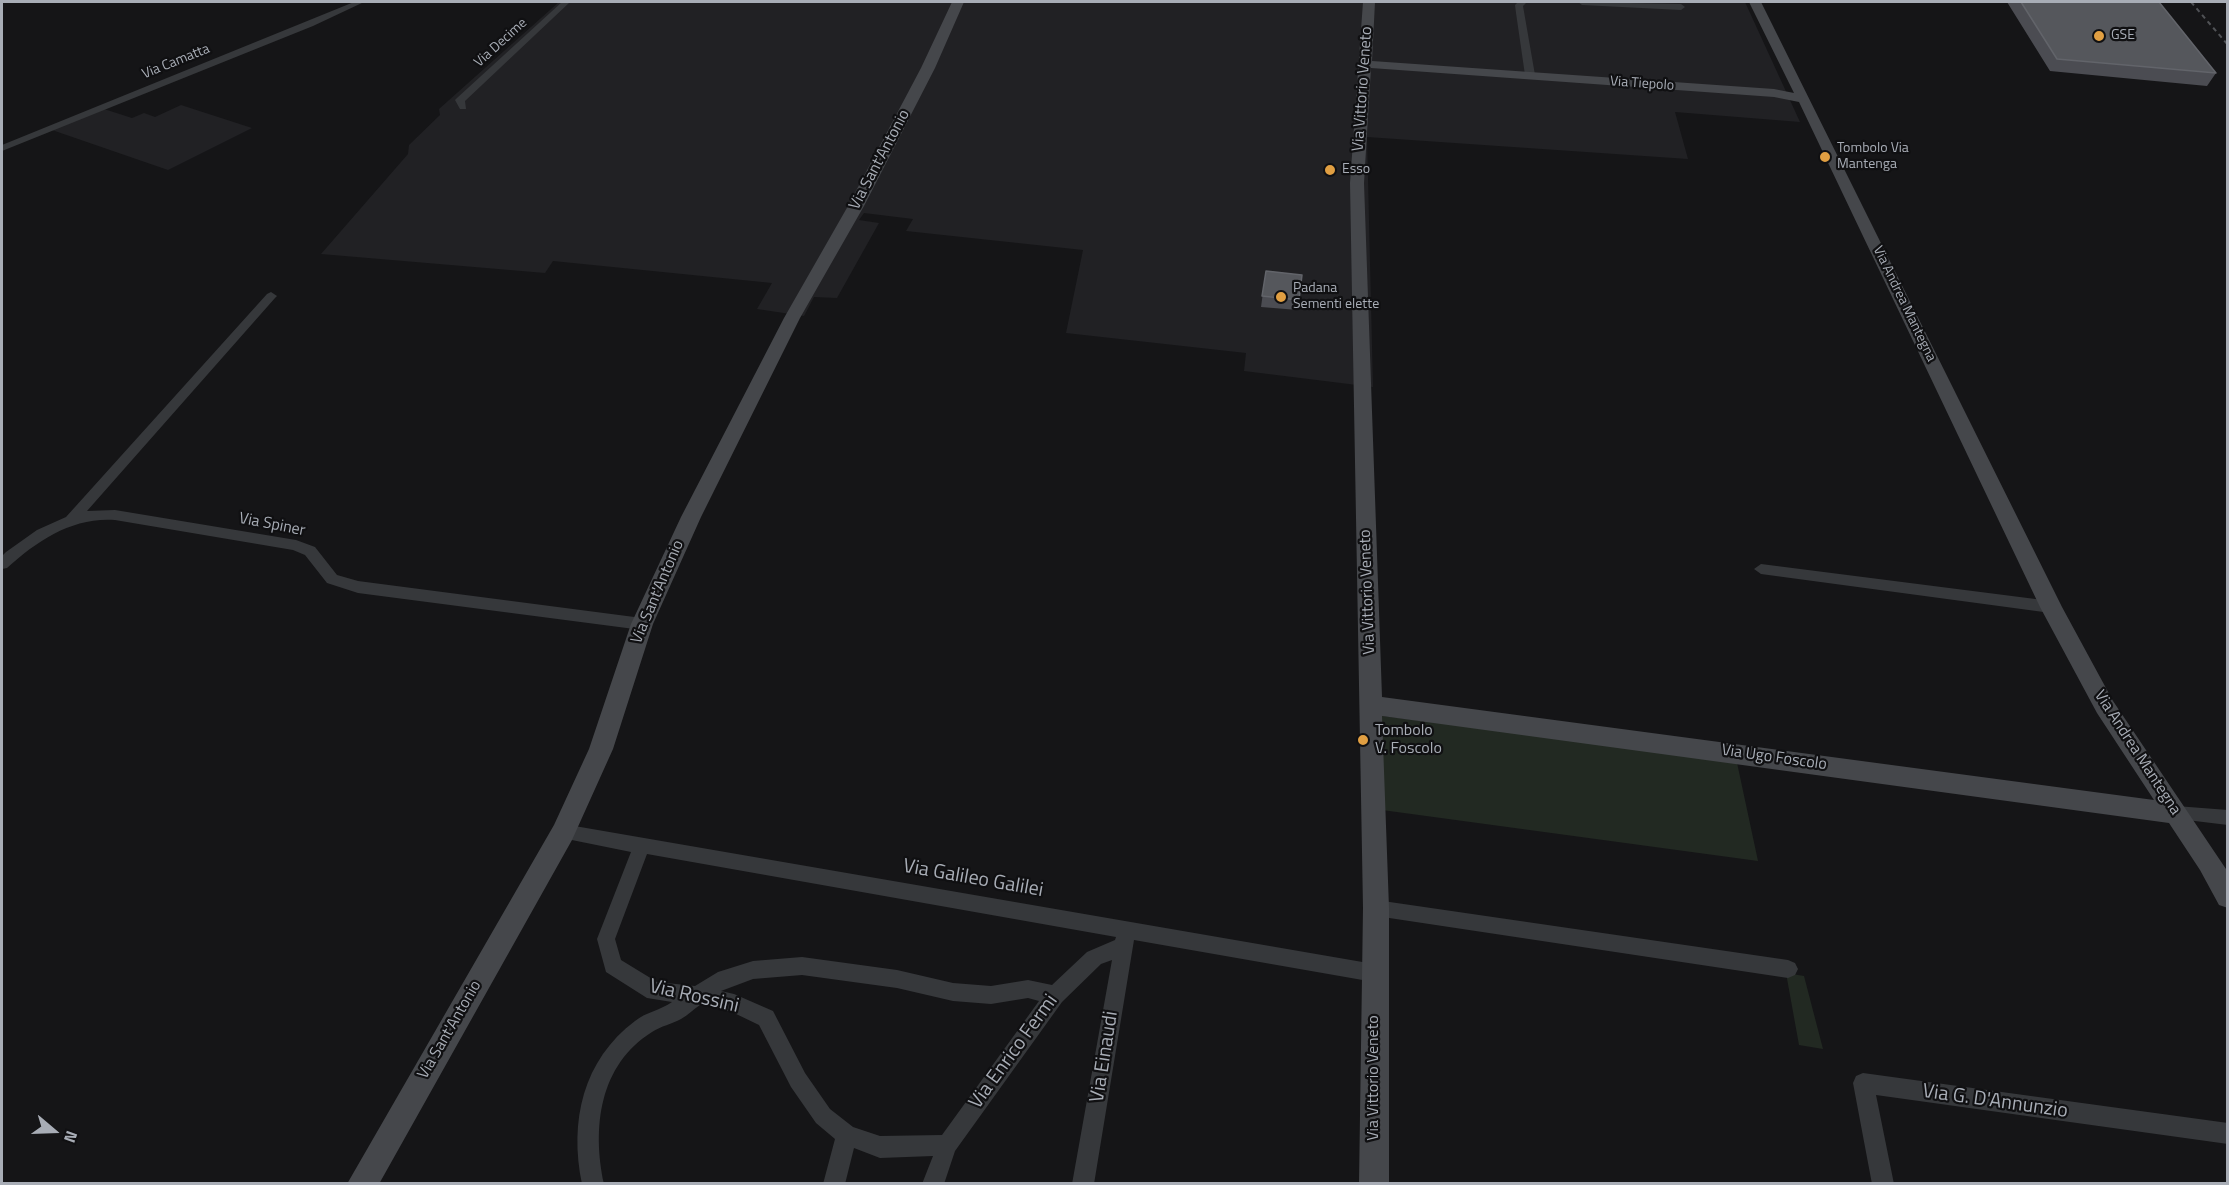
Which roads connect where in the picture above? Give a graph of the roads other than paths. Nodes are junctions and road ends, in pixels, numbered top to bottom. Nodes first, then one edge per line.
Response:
1 (360, 2) edge
2 (566, 2) edge
3 (958, 2) edge
4 (1369, 2) edge
5 (1523, 2) edge
6 (1582, 2) edge
7 (1755, 2) edge
8 (1681, 7) dead end
9 (1368, 42) junction
10 (1391, 62) junction
11 (1365, 67) junction
12 (1530, 75) junction
13 (1795, 93) junction
14 (463, 107) dead end
15 (2, 148) edge
16 (271, 296) dead end
17 (70, 520) junction
18 (2, 564) edge
19 (1761, 569) dead end
20 (2051, 607) junction
21 (642, 624) junction
22 (1372, 705) junction
23 (2176, 813) junction
24 (2228, 818) edge
25 (563, 832) junction
26 (641, 848) junction
27 (2228, 897) edge
28 (1376, 908) junction
29 (1125, 938) junction
30 (1788, 969) dead end
31 (1374, 973) junction
32 (697, 994) junction
33 (1055, 995) junction
34 (2228, 1134) edge
35 (847, 1135) junction
36 (947, 1145) junction
37 (362, 1184) edge
38 (593, 1184) edge
39 (834, 1184) edge
40 (933, 1184) edge
41 (1083, 1184) edge
42 (1374, 1184) edge
43 (1883, 1184) edge

1 - 15 street, Via Camatta
2 - 14 street, Via Decime
3 - 21 main road, Via Sant'Antonio
4 - 9 main road, Via Vittorio Veneto
5 - 12 street
6 - 8 street
7 - 13 main road, Via Andrea Mantegna
9 - 10 main road
9 - 11 main road, Via Vittorio Veneto
10 - 11 main road, Via Tiepolo
10 - 12 main road, Via Tiepolo
11 - 22 main road, Via Vittorio Veneto
12 - 13 main road, Via Tiepolo
13 - 20 main road, Via Andrea Mantegna
16 - 17 street
17 - 18 street, Via Spiner
17 - 21 street, Via Spiner
19 - 20 street
20 - 23 main road, Via Andrea Mantegna
21 - 25 main road, Via Sant'Antonio
22 - 23 main road, Via Ugo Foscolo
22 - 28 main road, Via Vittorio Veneto
23 - 24 street
23 - 27 main road, Via Andrea Mantegna
25 - 26 street, Via Galileo Galilei
25 - 37 main road, Via Sant'Antonio
26 - 29 street, Via Galileo Galilei
26 - 32 street, Via Rossini
28 - 30 street
28 - 31 main road, Via Vittorio Veneto
29 - 31 street, Via Galileo Galilei
29 - 33 street, Via Enrico Fermi
29 - 41 street, Via Einaudi
31 - 42 main road, Via Vittorio Veneto
32 - 33 street
32 - 35 street, Via Rossini
32 - 38 street
33 - 36 street, Via Enrico Fermi
34 - 43 street, Via G. D'Annunzio
35 - 36 street, Via Rossini
35 - 39 street
36 - 40 street, Via Enrico Fermi

